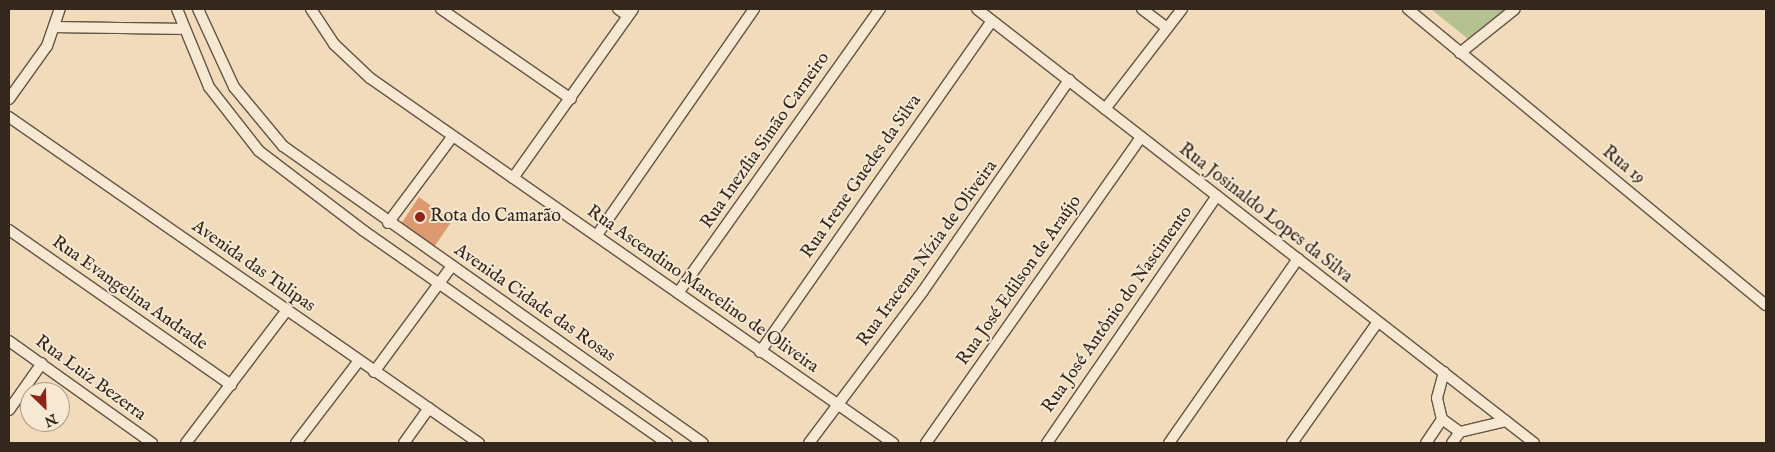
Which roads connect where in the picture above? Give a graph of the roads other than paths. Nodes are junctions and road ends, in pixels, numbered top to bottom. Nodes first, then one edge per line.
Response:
1 (60, 9) edge
2 (177, 9) edge
3 (198, 9) edge
4 (311, 9) edge
5 (441, 9) edge
6 (618, 9) edge
7 (754, 9) edge
8 (880, 9) edge
9 (977, 9) edge
10 (1142, 9) edge
11 (1182, 9) edge
12 (1408, 9) edge
13 (1515, 9) edge
14 (631, 12) edge
15 (992, 21) junction
16 (56, 27) junction
17 (1167, 28) junction
18 (183, 29) junction
19 (1460, 53) junction
20 (1069, 80) junction
21 (9, 99) edge
22 (571, 99) junction
23 (1105, 109) junction
24 (9, 117) edge
25 (452, 137) junction
26 (1141, 137) junction
27 (513, 178) junction
28 (1217, 196) junction
29 (388, 223) junction
30 (9, 230) edge
31 (597, 235) junction
32 (1298, 258) junction
33 (452, 266) junction
34 (440, 284) junction
35 (678, 293) junction
36 (1766, 304) edge
37 (287, 310) junction
38 (1377, 323) junction
39 (9, 341) edge
40 (760, 352) junction
41 (358, 362) junction
42 (42, 364) junction
43 (374, 372) junction
44 (1444, 372) junction
45 (231, 385) junction
46 (838, 406) junction
47 (429, 408) junction
48 (9, 410) edge
49 (1442, 419) junction
50 (1506, 421) junction
51 (1460, 432) junction
52 (152, 443) edge
53 (186, 443) edge
54 (296, 443) edge
55 (404, 443) edge
56 (479, 443) edge
57 (667, 443) edge
58 (703, 443) edge
59 (809, 443) edge
60 (893, 443) edge
61 (926, 443) edge
62 (1046, 443) edge
63 (1169, 443) edge
64 (1292, 443) edge
65 (1426, 443) edge
66 (1452, 443) edge
67 (1534, 443) edge

1 - 16 street
2 - 18 street, Avenida Cidade das Rosas
3 - 29 street, Avenida Cidade das Rosas
4 - 25 street, Rua Ascendino Marcelino de Oliveira
5 - 22 street
6 - 14 street
7 - 31 street
8 - 35 street, Rua Inezília Simão Carneiro
9 - 15 street, Rua Josinaldo Lopes da Silva
10 - 17 street
11 - 17 street
12 - 19 street, Rua 19
13 - 19 street
14 - 22 street
15 - 20 street, Rua Josinaldo Lopes da Silva
15 - 40 street, Rua Irene Guedes da Silva
16 - 18 street
16 - 21 street
17 - 23 street
18 - 34 street, Avenida Cidade das Rosas
19 - 36 street, Rua 19
20 - 23 street, Rua Josinaldo Lopes da Silva
20 - 46 street, Rua Iracema Nízia de Oliveira
22 - 27 street
23 - 26 street, Rua Josinaldo Lopes da Silva
24 - 37 street, Avenida das Tulipas
25 - 27 street, Rua Ascendino Marcelino de Oliveira
25 - 29 street
26 - 28 street, Rua Josinaldo Lopes da Silva
26 - 61 street, Rua José Edilson de Araújo
27 - 31 street, Rua Ascendino Marcelino de Oliveira
28 - 32 street, Rua Josinaldo Lopes da Silva
28 - 62 street, Rua José Antônio do Nascimento
29 - 33 street, Avenida Cidade das Rosas
30 - 45 street, Rua Evangelina Andrade
31 - 35 street, Rua Ascendino Marcelino de Oliveira
32 - 38 street, Rua Josinaldo Lopes da Silva
32 - 63 street
33 - 34 street
33 - 58 street, Avenida Cidade das Rosas
34 - 43 street
34 - 57 street, Avenida Cidade das Rosas
35 - 40 street, Rua Ascendino Marcelino de Oliveira
37 - 41 street, Avenida das Tulipas
37 - 45 street
38 - 44 street, Rua Josinaldo Lopes da Silva
38 - 64 street
39 - 42 street, Rua Luiz Bezerra
40 - 46 street, Rua Ascendino Marcelino de Oliveira
41 - 43 street, Avenida das Tulipas
41 - 54 street
42 - 48 street
42 - 52 street, Rua Luiz Bezerra
43 - 47 street, Avenida das Tulipas
44 - 49 street
44 - 50 street, Rua Josinaldo Lopes da Silva
45 - 53 street
46 - 59 street, Rua Iracema Nízia de Oliveira
46 - 60 street, Rua Ascendino Marcelino de Oliveira
47 - 55 street
47 - 56 street, Avenida das Tulipas
49 - 51 street
49 - 65 street
50 - 51 street
50 - 67 street, Rua Josinaldo Lopes da Silva
51 - 66 street

